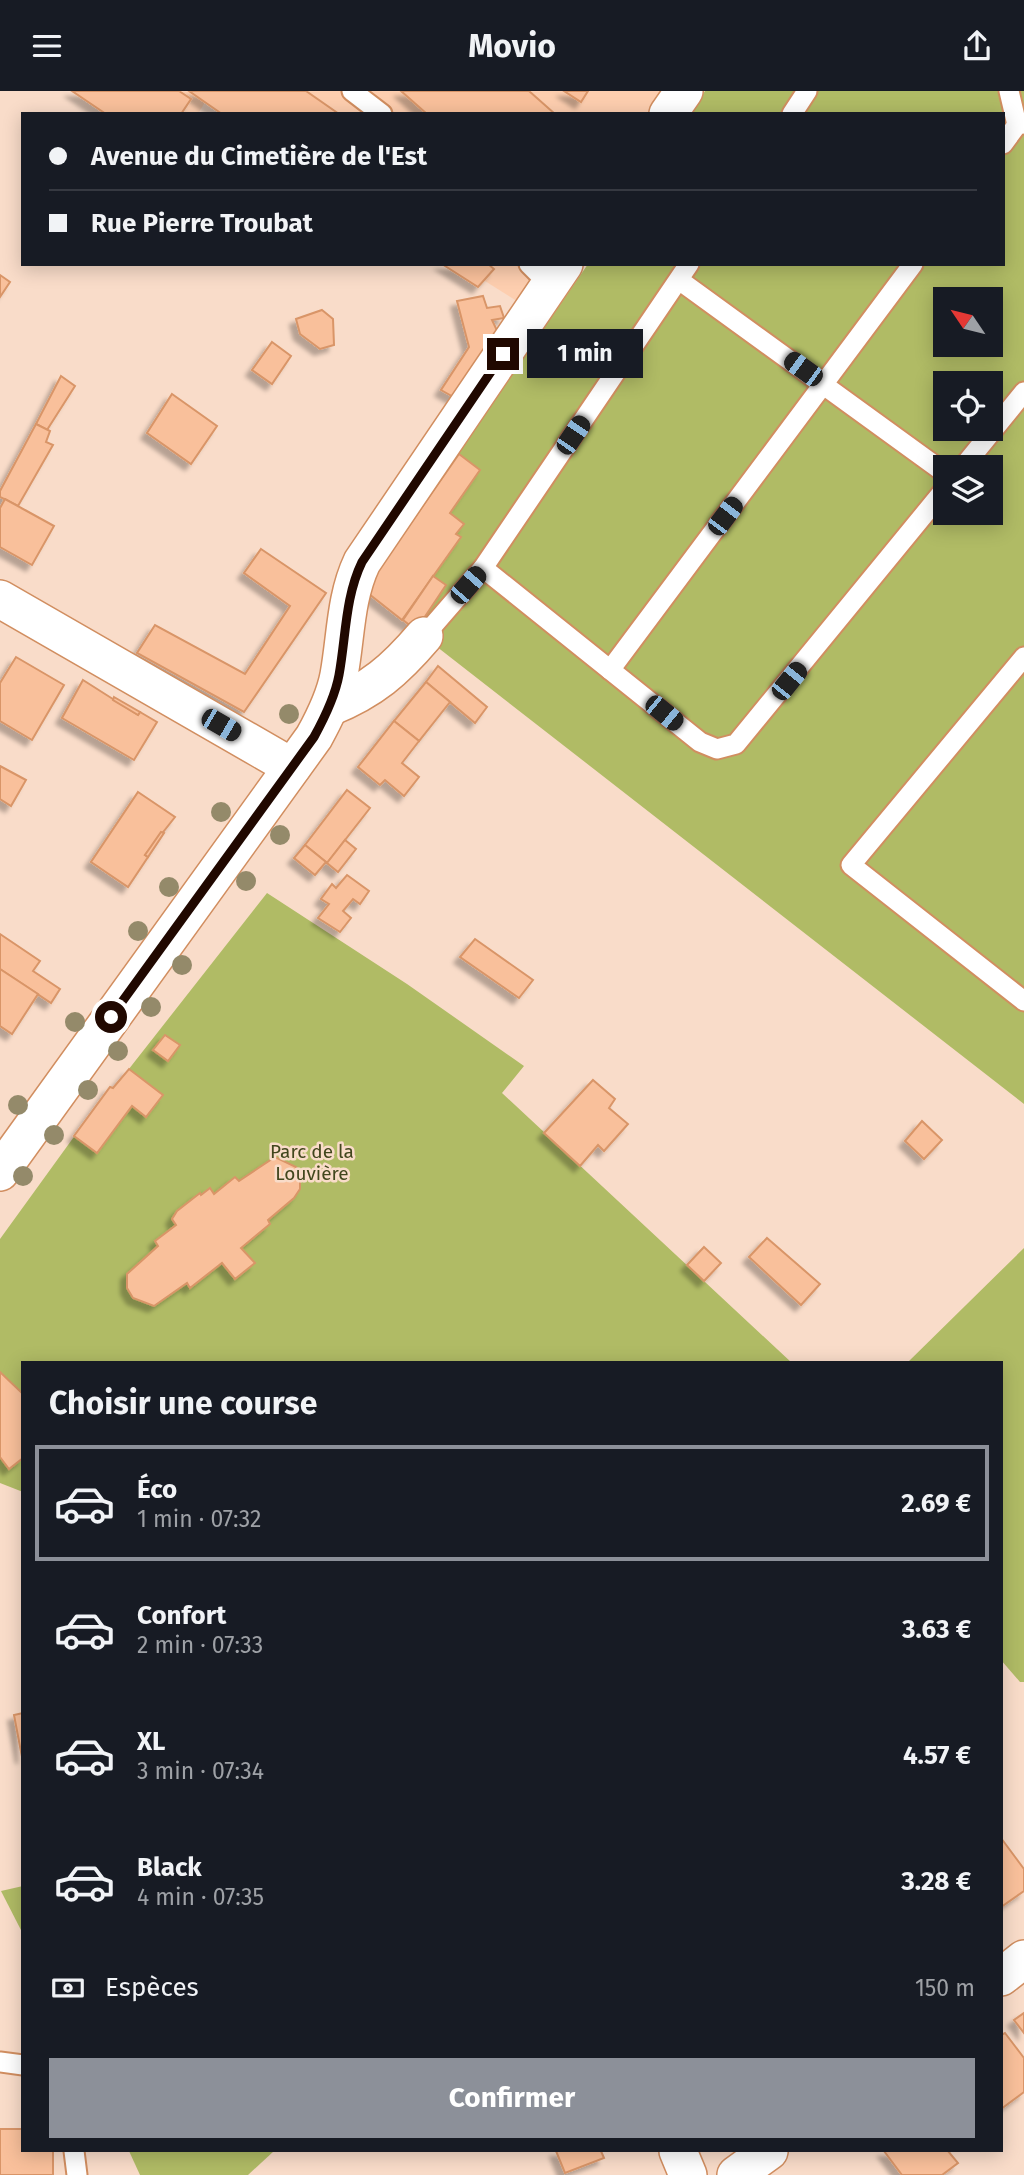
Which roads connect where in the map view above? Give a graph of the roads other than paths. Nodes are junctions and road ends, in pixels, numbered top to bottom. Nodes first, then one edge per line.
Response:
1 (352, 91) edge
2 (684, 91) edge
3 (807, 91) edge
4 (1009, 91) edge
5 (379, 112) edge
6 (669, 112) edge
7 (793, 112) edge
8 (1021, 125) edge
9 (1005, 142) edge
10 (912, 266) edge
11 (547, 271) edge
12 (684, 272) edge
13 (824, 383) junction
14 (1024, 392) edge
15 (973, 455) edge
16 (933, 464) edge
17 (933, 504) edge
18 (483, 568) junction
19 (0, 599) edge
20 (424, 636) joint
21 (1024, 656) edge
22 (610, 670) junction
23 (330, 707) junction
24 (292, 767) junction
25 (1024, 1001) edge
26 (0, 1172) edge
27 (1024, 1959) edge
28 (1003, 1975) edge
29 (0, 2062) edge
30 (21, 2064) edge
31 (74, 2152) edge
32 (678, 2152) edge
33 (768, 2152) edge
34 (77, 2175) edge
35 (688, 2175) edge
36 (736, 2175) edge

1 - 5 lane
2 - 6 street
3 - 7 lane
4 - 8 lane
8 - 9 lane
10 - 13 lane
11 - 23 street
12 - 13 lane
12 - 18 lane
13 - 16 lane
13 - 22 lane
14 - 15 lane
17 - 22 lane
18 - 20 lane
18 - 22 lane
19 - 24 street
20 - 23 street
21 - 25 lane
23 - 24 street
24 - 26 street
27 - 28 street
29 - 30 lane
31 - 34 lane
32 - 35 street
33 - 36 street

